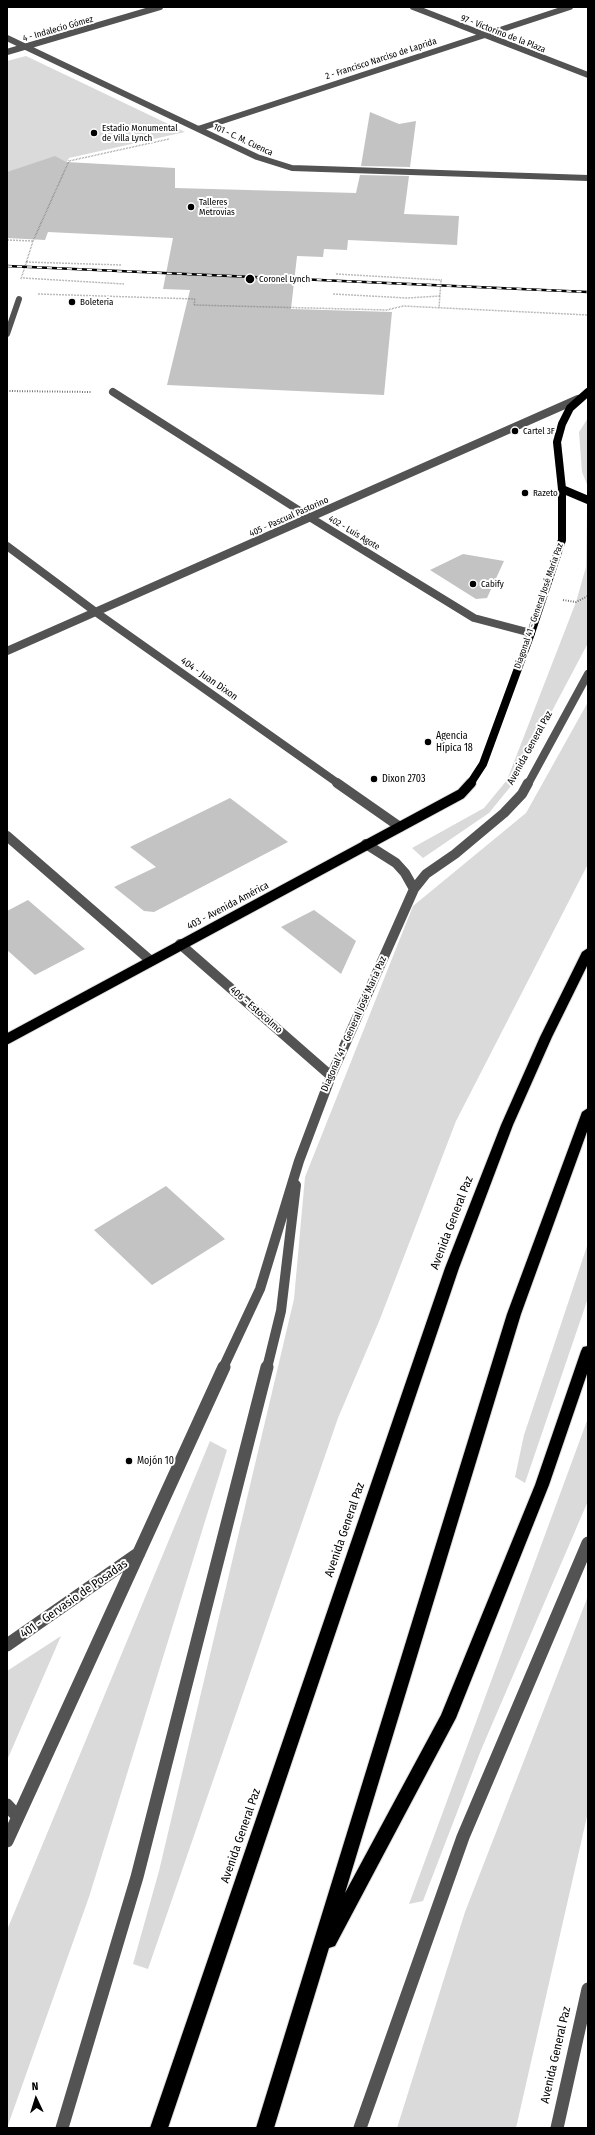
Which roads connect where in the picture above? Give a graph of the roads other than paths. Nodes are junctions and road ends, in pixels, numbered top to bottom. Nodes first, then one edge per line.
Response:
1 (160, 7) edge
2 (413, 7) edge
3 (570, 7) edge
4 (484, 34) junction
5 (7, 38) edge
6 (26, 47) junction
7 (7, 52) edge
8 (588, 75) edge
9 (198, 129) junction
10 (588, 178) edge
11 (18, 296) road end
12 (7, 334) edge
13 (113, 392) road end
14 (588, 392) edge
15 (578, 399) junction
16 (562, 489) junction
17 (588, 500) edge
18 (311, 518) junction
19 (7, 546) edge
20 (97, 613) junction
21 (531, 633) junction
22 (7, 651) edge
23 (588, 674) edge
24 (461, 794) joint
25 (400, 827) junction
26 (7, 836) edge
27 (366, 844) junction
28 (414, 889) junction
29 (180, 944) junction
30 (588, 952) edge
31 (151, 961) junction
32 (7, 1039) edge
33 (331, 1076) junction
34 (588, 1112) edge
35 (299, 1162) junction
36 (588, 1351) edge
37 (588, 1543) edge
38 (140, 1552) junction
39 (7, 1645) edge
40 (7, 1805) edge
41 (17, 1816) junction
42 (7, 1841) edge
43 (317, 1964) junction
44 (588, 1988) edge
45 (586, 2006) edge
46 (62, 2128) edge
47 (159, 2128) edge
48 (265, 2128) edge
49 (360, 2128) edge
50 (557, 2128) edge

1 - 6 street, 4 - Indalecio Gómez
2 - 4 street, 97 - Victorino de la Plaza
3 - 4 street, 2 - Francisco Narciso de Laprida
4 - 8 street, 97 - Victorino de la Plaza
4 - 9 street, 2 - Francisco Narciso de Laprida
5 - 6 street, 101 - C. M. Cuenca
6 - 7 street, 4 - Indalecio Gómez
6 - 9 street, 101 - C. M. Cuenca
9 - 10 street, 101 - C. M. Cuenca
11 - 12 street
13 - 18 street, 402 - Luis Agote
14 - 15 main road, Diagonal 41 - General José María Paz
15 - 16 main road, Diagonal 41 - General José María Paz
15 - 18 street, 405 - Pascual Pastorino
16 - 17 main road
16 - 21 main road, Diagonal 41 - General José María Paz
18 - 20 street, 405 - Pascual Pastorino
18 - 21 street, 402 - Luis Agote
19 - 20 street, 404 - Juan Dixon
20 - 22 street, 405 - Pascual Pastorino
20 - 25 street, 404 - Juan Dixon
21 - 24 main road, Diagonal 41 - General José María Paz
23 - 28 street, Avenida General Paz
24 - 25 main road, 403 - Avenida América
25 - 27 main road, 403 - Avenida América
26 - 31 street
27 - 28 street
27 - 29 main road, 403 - Avenida América
28 - 33 street, Diagonal 41 - General José María Paz
29 - 31 main road, 403 - Avenida América
29 - 33 street, 406 - Estocolmo
30 - 47 highway, Avenida General Paz
31 - 32 main road, 403 - Avenida América
33 - 35 street, Diagonal 41 - General José María Paz
34 - 43 highway
35 - 38 street
35 - 46 street
36 - 43 highway
37 - 49 street
38 - 39 street, 401 - Gervasio de Posadas
38 - 41 street
40 - 41 street
41 - 42 street
43 - 48 highway
44 - 45 street, Avenida General Paz
45 - 50 street, Avenida General Paz

